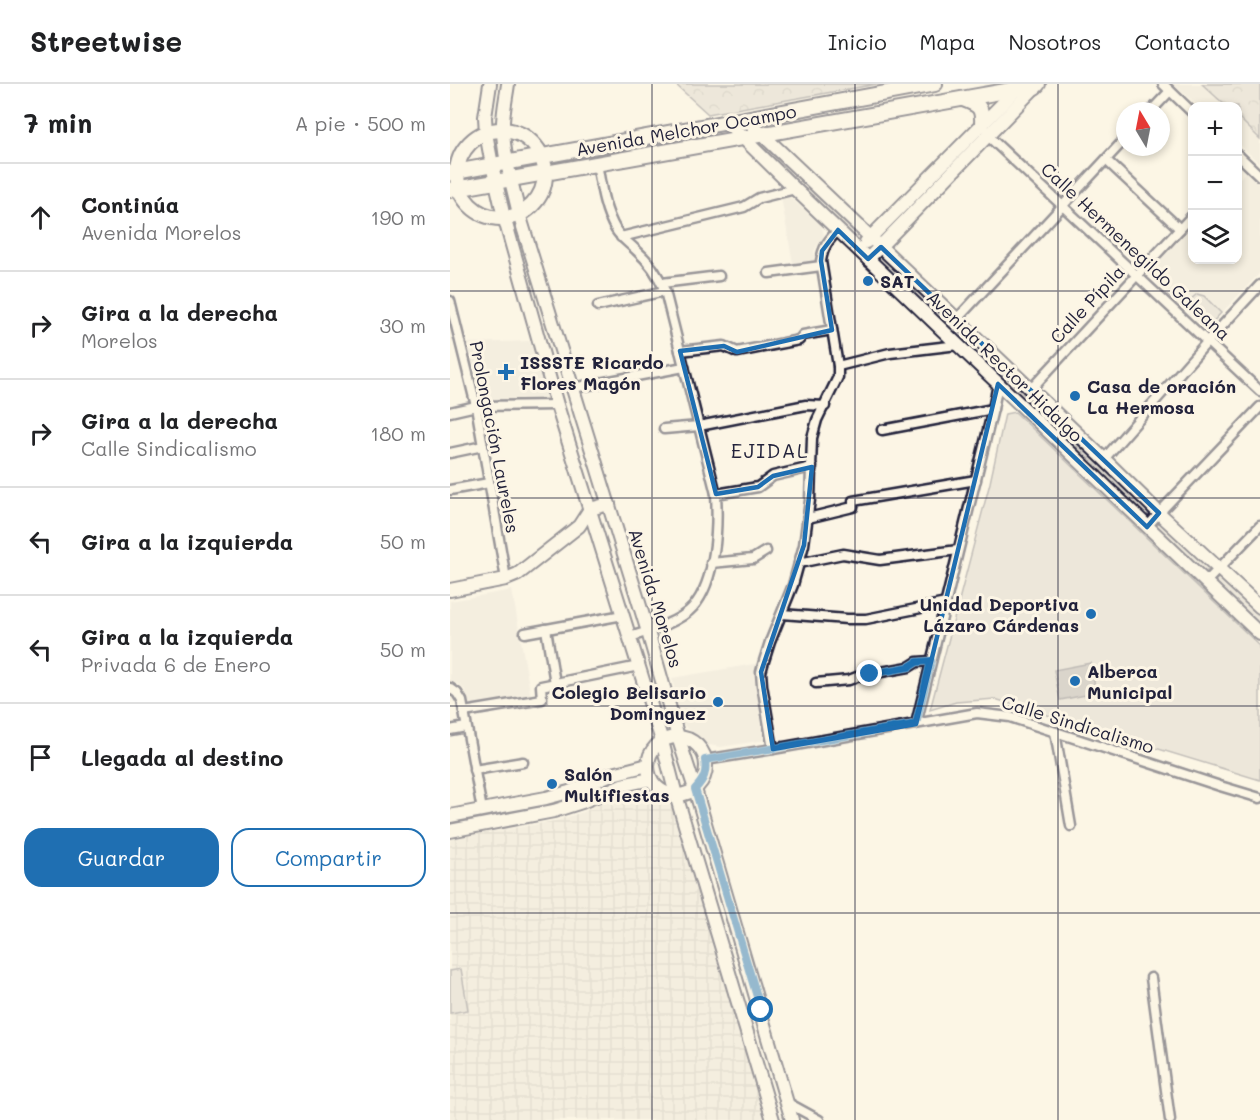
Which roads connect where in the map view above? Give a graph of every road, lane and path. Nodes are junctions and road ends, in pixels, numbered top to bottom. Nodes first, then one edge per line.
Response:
1 (490, 84) edge
2 (508, 84) edge
3 (935, 84) edge
4 (1163, 84) edge
5 (1037, 86) edge
6 (1019, 87) edge
7 (1170, 91) junction
8 (963, 99) junction
9 (1160, 102) edge
10 (1188, 108) edge
11 (745, 118) junction
12 (727, 122) junction
13 (503, 130) junction
14 (985, 131) junction
15 (486, 133) junction
16 (761, 135) junction
17 (742, 138) junction
18 (1116, 149) edge
19 (541, 156) junction
20 (1106, 160) junction
21 (507, 163) junction
22 (597, 163) junction
23 (1242, 163) edge
24 (492, 165) junction
25 (453, 173) edge
26 (545, 173) junction
27 (1260, 177) edge
28 (510, 179) junction
29 (495, 182) junction
30 (454, 189) edge
31 (795, 189) junction
32 (1063, 206) junction
33 (519, 214) junction
34 (505, 218) junction
35 (1188, 220) edge
36 (1180, 229) junction
37 (838, 230) junction
38 (621, 237) junction
39 (870, 237) junction
40 (881, 247) junction
41 (859, 250) junction
42 (868, 259) junction
43 (821, 267) junction
44 (769, 273) dead end
45 (1137, 275) junction
46 (719, 276) dead end
47 (1260, 285) edge
48 (663, 287) junction
49 (450, 301) edge
50 (598, 306) dead end
51 (957, 319) junction
52 (452, 323) edge
53 (832, 330) junction
54 (1208, 341) junction
55 (958, 345) junction
56 (680, 351) junction
57 (837, 366) junction
58 (684, 367) junction
59 (998, 384) junction
60 (573, 388) junction
61 (1031, 389) junction
62 (1260, 391) edge
63 (557, 405) junction
64 (476, 406) junction
65 (825, 406) junction
66 (1260, 406) edge
67 (993, 409) junction
68 (450, 412) edge
69 (699, 426) junction
70 (664, 429) dead end
71 (882, 430) dead end
72 (483, 446) junction
73 (450, 453) edge
74 (1104, 459) junction
75 (812, 467) junction
76 (976, 480) junction
77 (489, 483) junction
78 (450, 490) edge
79 (716, 494) junction
80 (609, 504) junction
81 (590, 509) junction
82 (1159, 513) junction
83 (808, 518) junction
84 (1260, 526) edge
85 (1147, 527) junction
86 (958, 550) junction
87 (766, 551) dead end
88 (800, 563) junction
89 (711, 564) junction
90 (1219, 568) junction
91 (506, 579) junction
92 (1206, 582) junction
93 (450, 590) edge
94 (946, 603) junction
95 (1260, 607) edge
96 (782, 614) junction
97 (623, 615) junction
98 (546, 629) junction
99 (648, 632) junction
100 (525, 633) dead end
101 (1260, 634) edge
102 (630, 637) junction
103 (931, 661) junction
104 (639, 666) junction
105 (555, 683) junction
106 (816, 683) dead end
107 (450, 688) edge
108 (464, 712) junction
109 (916, 724) junction
110 (466, 727) junction
111 (450, 730) edge
112 (1055, 732) junction
113 (678, 737) junction
114 (662, 741) junction
115 (773, 749) junction
116 (705, 760) junction
117 (523, 762) dead end
118 (648, 765) junction
119 (474, 770) junction
120 (651, 779) junction
121 (695, 789) junction
122 (558, 795) junction
123 (676, 795) junction
124 (1260, 798) edge
125 (529, 801) junction
126 (562, 809) junction
127 (482, 810) junction
128 (450, 816) edge
129 (531, 816) junction
130 (1071, 826) dead end
131 (450, 831) edge
132 (1151, 978) dead end
133 (761, 1010) junction
134 (742, 1015) junction
135 (788, 1103) junction
136 (773, 1120) edge
137 (792, 1120) edge
138 (819, 1120) edge
139 (1170, 1120) edge

1 - 15 street, Avenida Morelos
2 - 13 street, Avenida Morelos
3 - 11 main road, Avenida Melchor Ocampo
4 - 7 street
5 - 6 main road, Avenida Melchor Ocampo
5 - 14 street
6 - 8 main road, Avenida Melchor Ocampo
6 - 14 street
7 - 9 street
7 - 10 street
8 - 14 main road
8 - 16 main road, Avenida Melchor Ocampo
11 - 12 main road, Avenida Melchor Ocampo
11 - 16 street, Avenida Rector Hidalgo
12 - 17 street, Avenida Rector Hidalgo
12 - 19 main road, Avenida Melchor Ocampo
13 - 15 main road
13 - 19 main road
13 - 21 street, Avenida Morelos
14 - 32 street, Calle Hermenegildo Galeana
14 - 39 street
14 - 40 street
15 - 24 street, Avenida Morelos
15 - 25 main road
16 - 17 main road, Avenida Melchor Ocampo
16 - 39 street, Avenida Rector Hidalgo
17 - 22 main road, Avenida Melchor Ocampo
17 - 31 street, Avenida Rector Hidalgo
18 - 20 street
19 - 21 main road, Avenida Melchor Ocampo
19 - 26 main road
20 - 32 street
20 - 36 street
21 - 24 main road, Avenida Melchor Ocampo
21 - 28 street, Avenida Morelos
22 - 26 main road, Avenida Melchor Ocampo
22 - 38 street
23 - 27 street
24 - 25 main road, Avenida Melchor Ocampo
24 - 29 street, Avenida Morelos
25 - 30 main road
26 - 28 main road, Avenida Melchor Ocampo
26 - 33 main road
28 - 29 main road, Avenida Melchor Ocampo
28 - 33 street, Avenida Morelos
29 - 30 main road, Avenida Melchor Ocampo
29 - 34 street, Avenida Morelos
30 - 34 main road
31 - 37 street, Avenida Rector Hidalgo
31 - 38 street
32 - 45 street, Calle Hermenegildo Galeana
32 - 51 street
33 - 34 main road
33 - 60 street, Avenida Morelos
34 - 63 street, Avenida Morelos
35 - 36 street, Calle Pípila
36 - 45 street, Calle Pípila
37 - 41 street, Avenida Rector Hidalgo
37 - 43 street
38 - 48 street
39 - 40 street, Avenida Rector Hidalgo
39 - 41 street
40 - 42 street
40 - 51 street, Avenida Rector Hidalgo
41 - 42 street, Avenida Rector Hidalgo
42 - 55 street, Avenida Rector Hidalgo
43 - 44 street
43 - 53 street
45 - 54 street, Calle Hermenegildo Galeana
45 - 61 street, Calle Pípila
46 - 48 street
47 - 54 street
48 - 50 street
48 - 56 street
49 - 52 street, Prolongación Laureles
51 - 61 street, Avenida Rector Hidalgo
52 - 64 street, Prolongación Laureles
53 - 56 street
53 - 57 street
54 - 62 street, Calle Hermenegildo Galeana
54 - 74 street
55 - 57 street
55 - 59 street, Avenida Rector Hidalgo
56 - 58 street
57 - 65 street
58 - 60 street
58 - 69 street
59 - 67 street
59 - 85 street, Avenida Rector Hidalgo
60 - 80 street, Avenida Morelos
61 - 74 street, Avenida Rector Hidalgo
63 - 64 street
63 - 81 street, Avenida Morelos
64 - 68 street
64 - 72 street, Prolongación Laureles
65 - 69 street
65 - 75 street
66 - 82 street
67 - 71 street
67 - 76 street
69 - 70 street
69 - 79 street
72 - 73 street
72 - 77 street, Prolongación Laureles
74 - 82 street, Avenida Rector Hidalgo
75 - 79 street
75 - 83 street
76 - 83 street
76 - 86 street
77 - 78 street
77 - 91 street, Prolongación Laureles
79 - 89 street
80 - 81 street
80 - 99 street, Avenida Morelos
81 - 91 street
81 - 97 street, Avenida Morelos
82 - 85 street
82 - 90 street, Avenida Rector Hidalgo
83 - 88 street
84 - 90 street
85 - 92 street, Avenida Rector Hidalgo
86 - 88 street
86 - 94 street
87 - 89 street
88 - 96 street
89 - 99 street
90 - 92 street
90 - 95 street, Avenida Rector Hidalgo
91 - 93 street
92 - 101 street, Avenida Rector Hidalgo
94 - 96 street
94 - 103 street
96 - 115 street
97 - 98 street
97 - 102 street, Avenida Morelos
98 - 100 street
98 - 105 street
99 - 102 street
99 - 113 street, Avenida Morelos
102 - 104 street, Avenida Morelos
103 - 106 street
103 - 109 street
104 - 105 street
104 - 114 street, Avenida Morelos
105 - 108 street
107 - 108 street
108 - 110 street
109 - 112 street, Calle Sindicalismo
109 - 115 street, Calle Sindicalismo
110 - 111 street
110 - 119 street
112 - 124 street, Calle Sindicalismo
112 - 130 street
113 - 114 street
113 - 116 street
113 - 121 street, Avenida Morelos
114 - 118 street
114 - 123 street, Avenida Morelos
115 - 116 street, Calle Sindicalismo
116 - 121 street
117 - 119 street
118 - 120 street
118 - 122 street
119 - 127 street
120 - 123 street
120 - 126 street
121 - 123 street
121 - 133 street, Avenida Morelos
122 - 125 street
122 - 126 street
123 - 134 street, Avenida Morelos
125 - 127 street
125 - 129 street
126 - 129 street
127 - 128 street
129 - 131 street
132 - 139 street
133 - 134 street
133 - 135 street, Avenida Morelos
134 - 136 street, Avenida Morelos
135 - 137 street, Avenida Morelos
135 - 138 street

